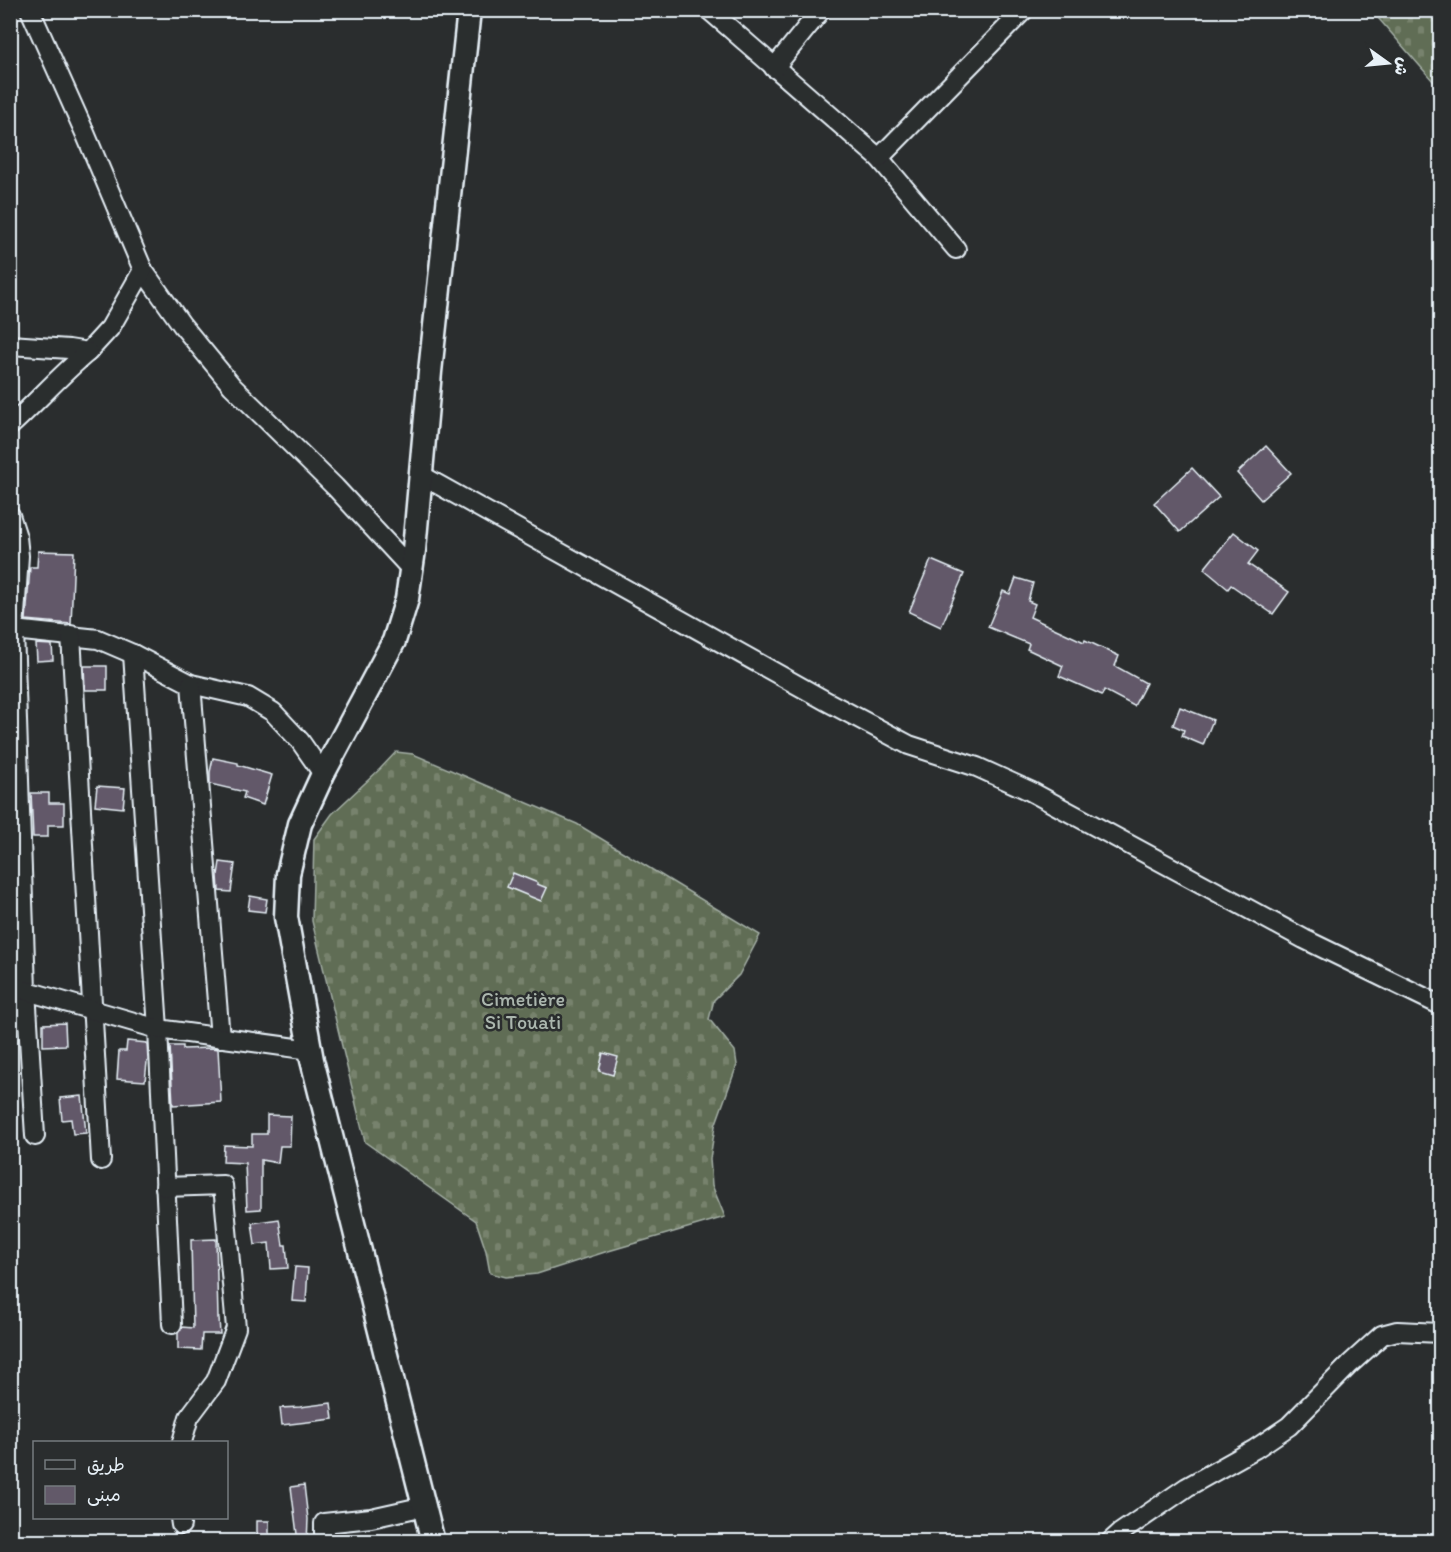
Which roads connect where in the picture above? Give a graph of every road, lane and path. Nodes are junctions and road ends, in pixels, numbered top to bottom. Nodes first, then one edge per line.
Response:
1 (30, 10) edge
2 (469, 10) edge
3 (709, 10) edge
4 (821, 10) edge
5 (1024, 10) edge
6 (774, 68) junction
7 (879, 158) junction
8 (956, 249) dead end
9 (143, 270) junction
10 (10, 345) edge
11 (88, 352) junction
12 (10, 426) edge
13 (421, 475) junction
14 (10, 515) edge
15 (411, 569) junction
16 (14, 630) junction
17 (71, 635) junction
18 (133, 654) junction
19 (191, 684) junction
20 (323, 774) junction
21 (18, 988) edge
22 (1440, 1005) edge
23 (92, 1010) junction
24 (158, 1029) junction
25 (220, 1038) junction
26 (310, 1050) junction
27 (35, 1136) dead end
28 (101, 1160) dead end
29 (165, 1187) junction
30 (172, 1324) dead end
31 (1440, 1333) edge
32 (183, 1441) edge
33 (425, 1506) junction
34 (324, 1542) edge
35 (433, 1542) edge
36 (1110, 1542) edge

1 - 9 street
2 - 13 main road
3 - 6 street
4 - 6 street
5 - 7 street
6 - 7 street
7 - 8 street
9 - 11 street
9 - 15 street
10 - 11 street
11 - 12 street
13 - 15 main road
13 - 22 street
14 - 16 street
15 - 20 main road
16 - 17 street
16 - 21 street
17 - 18 street
17 - 23 street
18 - 19 street
18 - 24 street
19 - 20 street
19 - 25 street
20 - 26 main road
21 - 23 street
21 - 27 street
23 - 24 street
23 - 28 street
24 - 25 street
24 - 29 street
25 - 26 street
26 - 33 main road
29 - 30 street
29 - 32 street
31 - 36 street
33 - 34 street
33 - 35 main road

